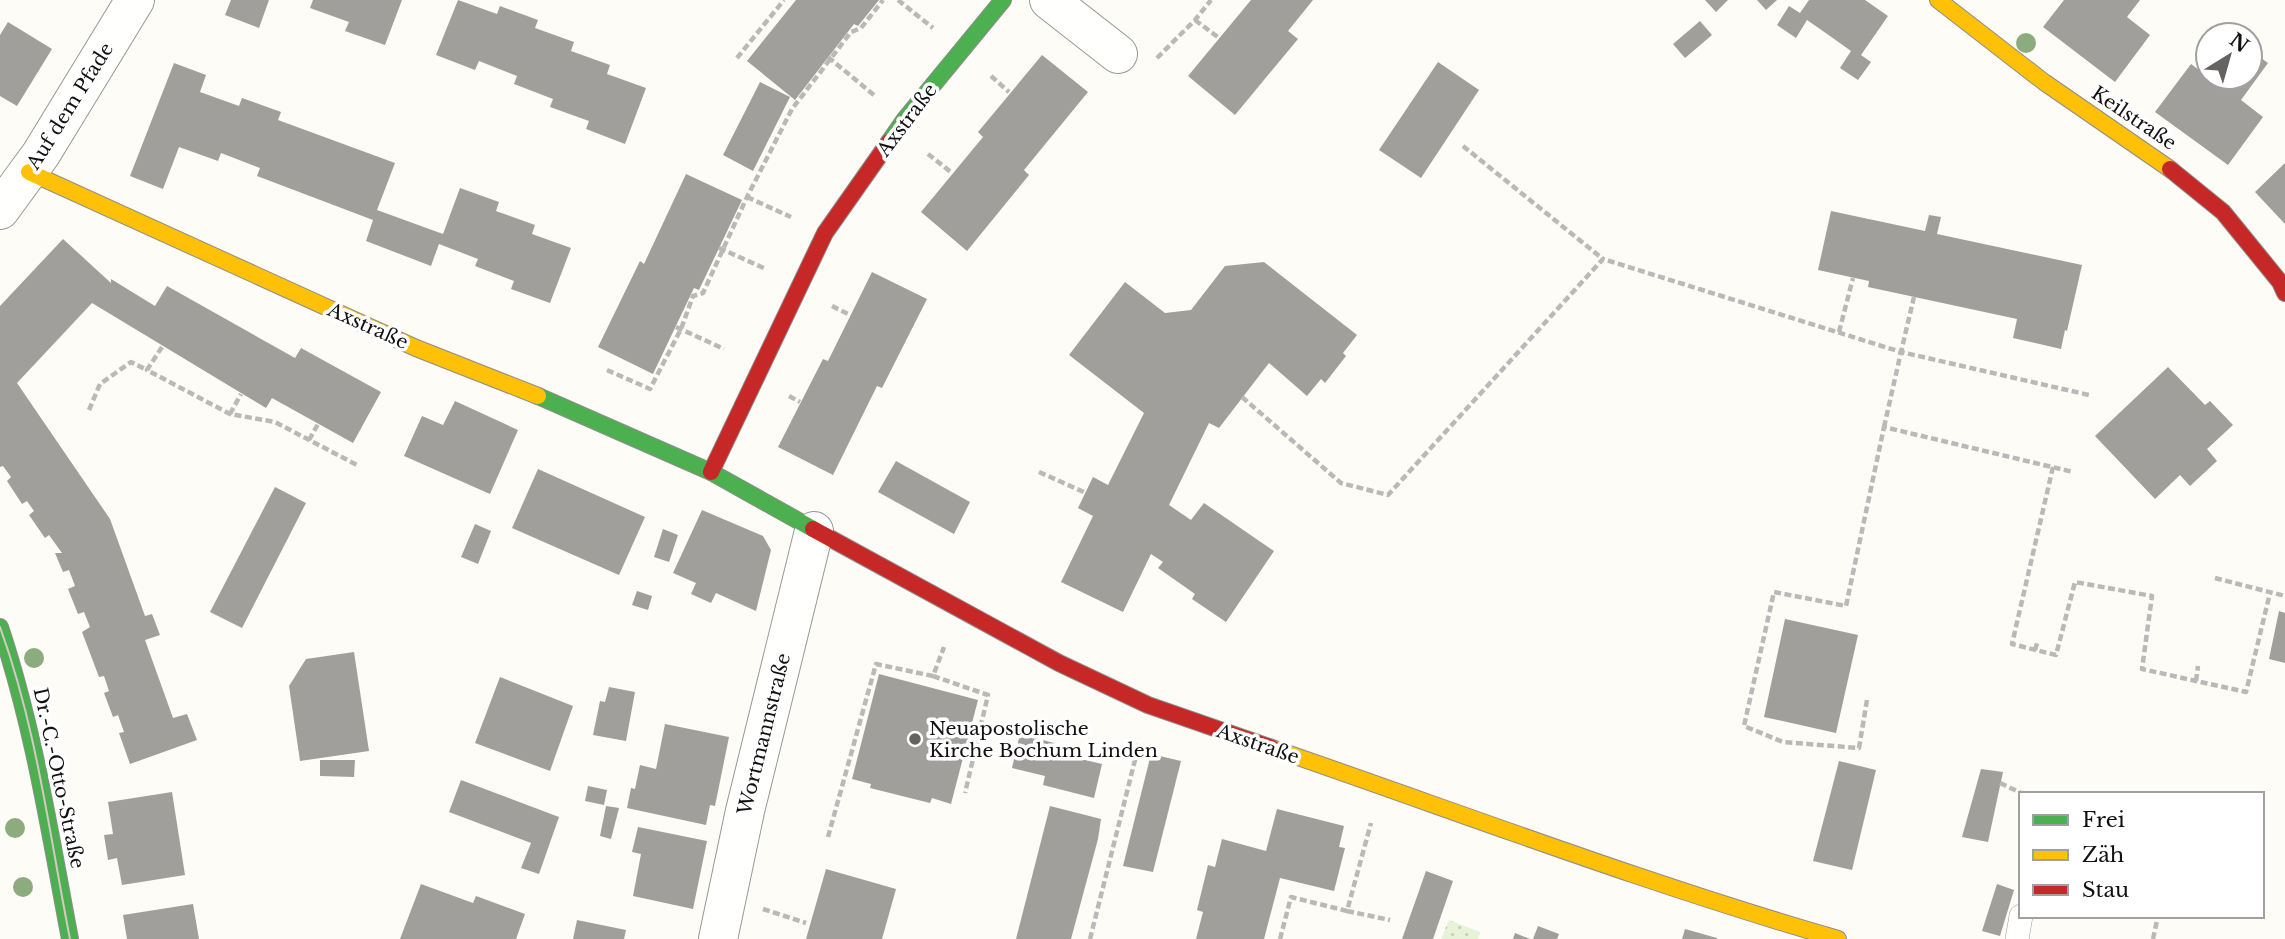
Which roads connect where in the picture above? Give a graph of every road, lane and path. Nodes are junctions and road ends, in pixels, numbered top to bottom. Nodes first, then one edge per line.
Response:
1 (135, 0) edge
2 (784, 0) edge
3 (883, 0) edge
4 (1003, 0) edge
5 (1049, 0) edge
6 (1211, 0) edge
7 (1938, 0) edge
8 (1195, 20) junction
9 (1219, 38) dead end
10 (1118, 54) joint
11 (737, 58) dead end
12 (829, 59) junction
13 (905, 119) junction
14 (1463, 146) dead end
15 (29, 172) junction
16 (747, 197) junction
17 (0, 210) edge
18 (825, 233) junction
19 (721, 249) junction
20 (1602, 259) junction
21 (1853, 278) dead end
22 (799, 285) junction
23 (2285, 293) edge
24 (1914, 297) dead end
25 (678, 328) junction
26 (1839, 332) junction
27 (162, 347) dead end
28 (1901, 352) junction
29 (760, 366) junction
30 (147, 370) junction
31 (607, 370) dead end
32 (241, 394) dead end
33 (2089, 395) dead end
34 (1242, 397) dead end
35 (89, 410) dead end
36 (230, 414) junction
37 (318, 424) dead end
38 (1884, 428) junction
39 (309, 440) junction
40 (357, 465) dead end
41 (2053, 467) junction
42 (711, 472) junction
43 (1039, 472) dead end
44 (2073, 472) dead end
45 (1086, 492) dead end
46 (814, 531) junction
47 (2215, 578) dead end
48 (2270, 593) junction
49 (2285, 596) edge
50 (958, 609) junction
51 (0, 627) edge
52 (2038, 640) dead end
53 (2035, 650) junction
54 (2198, 666) dead end
55 (933, 676) junction
56 (2196, 681) junction
57 (1867, 700) dead end
58 (1148, 705) junction
59 (2000, 783) dead end
60 (1382, 786) junction
61 (2019, 792) edge
62 (965, 793) dead end
63 (828, 837) dead end
64 (1347, 911) junction
65 (2021, 918) edge
66 (2158, 918) edge
67 (1390, 920) dead end
68 (70, 939) edge
69 (718, 939) edge
70 (1090, 939) edge
71 (1280, 939) edge
72 (1838, 939) edge
73 (2017, 939) edge
74 (2153, 939) edge

1 - 15 street, Auf dem Pfade
2 - 11 path
3 - 12 path
4 - 13 street, Axstraße
5 - 10 street
6 - 8 path
7 - 23 street, Keilstraße
8 - 9 path
8 - 10 path
12 - 13 path
12 - 16 path
13 - 18 street, Axstraße
14 - 20 path
15 - 17 street, Auf dem Pfade
15 - 42 street, Axstraße
16 - 18 path
16 - 19 path
18 - 22 street, Axstraße
19 - 22 path
19 - 25 path
20 - 26 path
20 - 34 path
21 - 26 path
22 - 29 street, Axstraße
24 - 28 path
25 - 29 path
25 - 31 path
26 - 28 path
27 - 30 path
28 - 33 path
28 - 38 path
29 - 42 street, Axstraße
30 - 35 path
30 - 36 path
32 - 36 path
36 - 39 path
37 - 39 path
38 - 41 path
38 - 57 path
39 - 40 path
41 - 44 path
41 - 53 path
42 - 46 street, Axstraße
43 - 45 path
46 - 50 street, Axstraße
46 - 69 street, Wortmannstraße
47 - 48 path
48 - 49 path
48 - 56 path
50 - 55 path
50 - 58 street, Axstraße
51 - 68 street, Dr.-C.-Otto-Straße
52 - 53 path
53 - 56 path
54 - 56 path
55 - 62 path
55 - 63 path
58 - 60 street, Axstraße
58 - 70 path
59 - 61 path
60 - 64 path
60 - 72 street, Axstraße
64 - 67 path
64 - 71 path
65 - 73 lane
66 - 74 path

